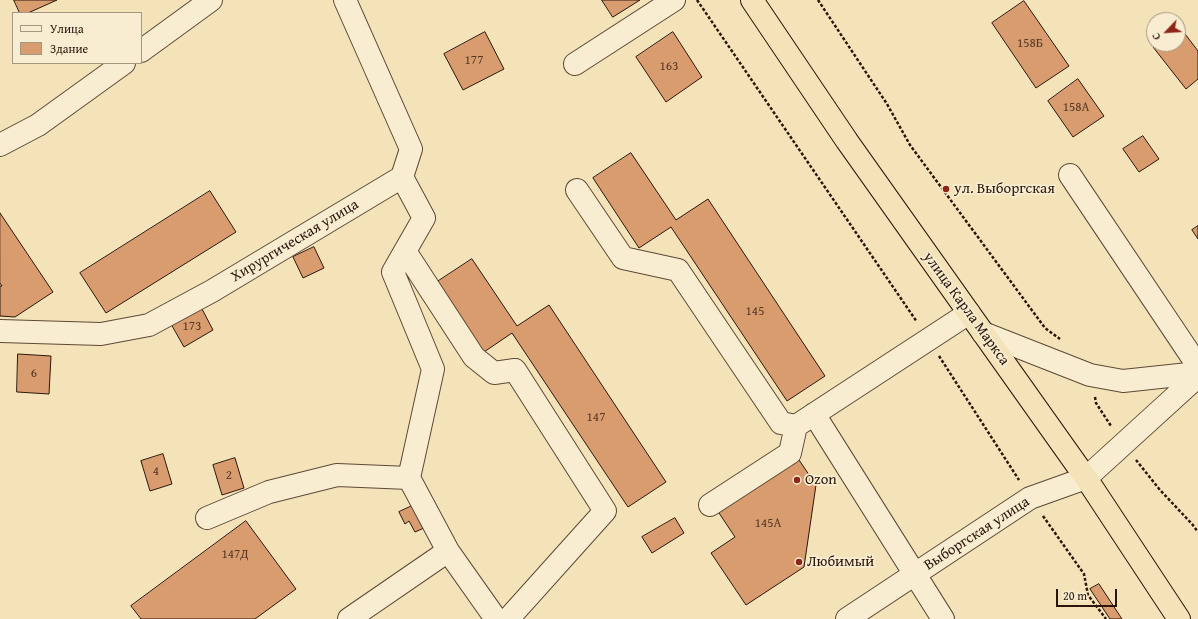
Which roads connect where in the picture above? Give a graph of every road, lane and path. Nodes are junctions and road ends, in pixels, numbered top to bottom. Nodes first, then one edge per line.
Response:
1 (211, 0) edge
2 (345, 0) edge
3 (674, 0) edge
4 (698, 0) edge
5 (818, 0) edge
6 (758, 2) edge
7 (142, 50) edge
8 (123, 64) edge
9 (575, 64) dead end
10 (0, 145) edge
11 (1070, 175) dead end
12 (402, 177) junction
13 (577, 190) dead end
14 (405, 251) junction
15 (969, 314) junction
16 (0, 331) edge
17 (983, 333) junction
18 (928, 340) junction
19 (1063, 341) dead end
20 (1198, 366) edge
21 (1198, 373) edge
22 (1090, 375) junction
23 (1198, 376) edge
24 (814, 414) junction
25 (796, 426) junction
26 (1124, 445) junction
27 (409, 478) junction
28 (1086, 478) junction
29 (1030, 498) junction
30 (710, 505) dead end
31 (207, 518) dead end
32 (1198, 532) edge
33 (448, 551) junction
34 (915, 574) junction
35 (349, 619) edge
36 (496, 619) edge
37 (508, 619) edge
38 (847, 619) edge
39 (943, 619) edge
40 (1106, 619) edge
41 (1179, 619) edge

1 - 7 street
2 - 12 street
3 - 9 street
4 - 18 path
5 - 19 path
6 - 15 highway, улица Карла Маркса
8 - 10 street
11 - 20 street
12 - 14 street
12 - 16 street, Хирургическая улица
13 - 25 street
14 - 27 street
14 - 37 street
15 - 17 highway, улица Карла Маркса
15 - 18 street
17 - 22 street
17 - 28 highway, улица Карла Маркса
18 - 24 street
18 - 29 path
21 - 22 street
22 - 26 path
23 - 26 street, Выборгская улица
24 - 25 street
24 - 34 street
25 - 30 street
26 - 28 street, Выборгская улица
26 - 32 path
27 - 31 street
27 - 33 street
28 - 29 street, Выборгская улица
28 - 41 highway, улица Карла Маркса
29 - 34 street, Выборгская улица
29 - 40 path
33 - 35 street
33 - 36 street
34 - 38 street, Выборгская улица
34 - 39 street

